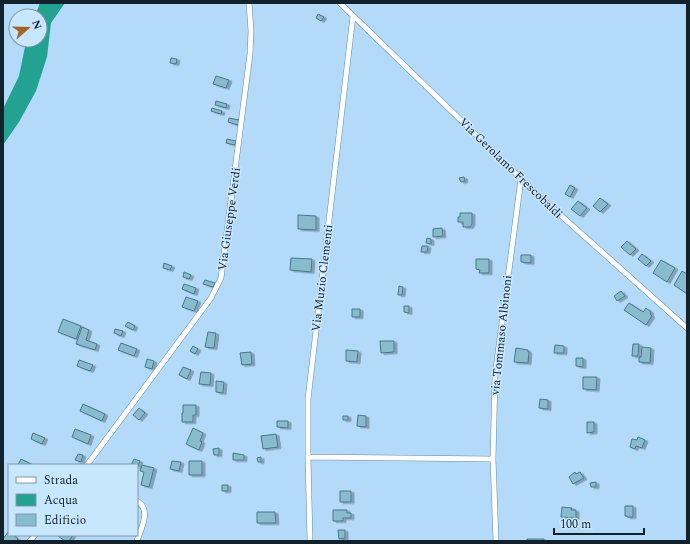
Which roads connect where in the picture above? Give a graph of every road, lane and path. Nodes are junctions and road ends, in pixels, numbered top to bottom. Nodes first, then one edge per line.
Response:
1 (249, 3) edge
2 (340, 3) edge
3 (353, 16) junction
4 (521, 179) junction
5 (687, 328) edge
6 (308, 457) junction
7 (493, 459) junction
8 (88, 464) edge
9 (138, 502) edge
10 (137, 541) edge
11 (310, 541) edge
12 (496, 541) edge

1 - 8 street, Via Giuseppe Verdi
2 - 3 street, Via Gerolamo Frescobaldi
3 - 4 street, Via Gerolamo Frescobaldi
3 - 6 street, Via Muzio Clementi
4 - 5 street, Via Gerolamo Frescobaldi
4 - 7 street, via Tommaso Albinoni
6 - 7 street
6 - 11 street, Via Muzio Clementi
7 - 12 street, via Tommaso Albinoni
9 - 10 street

